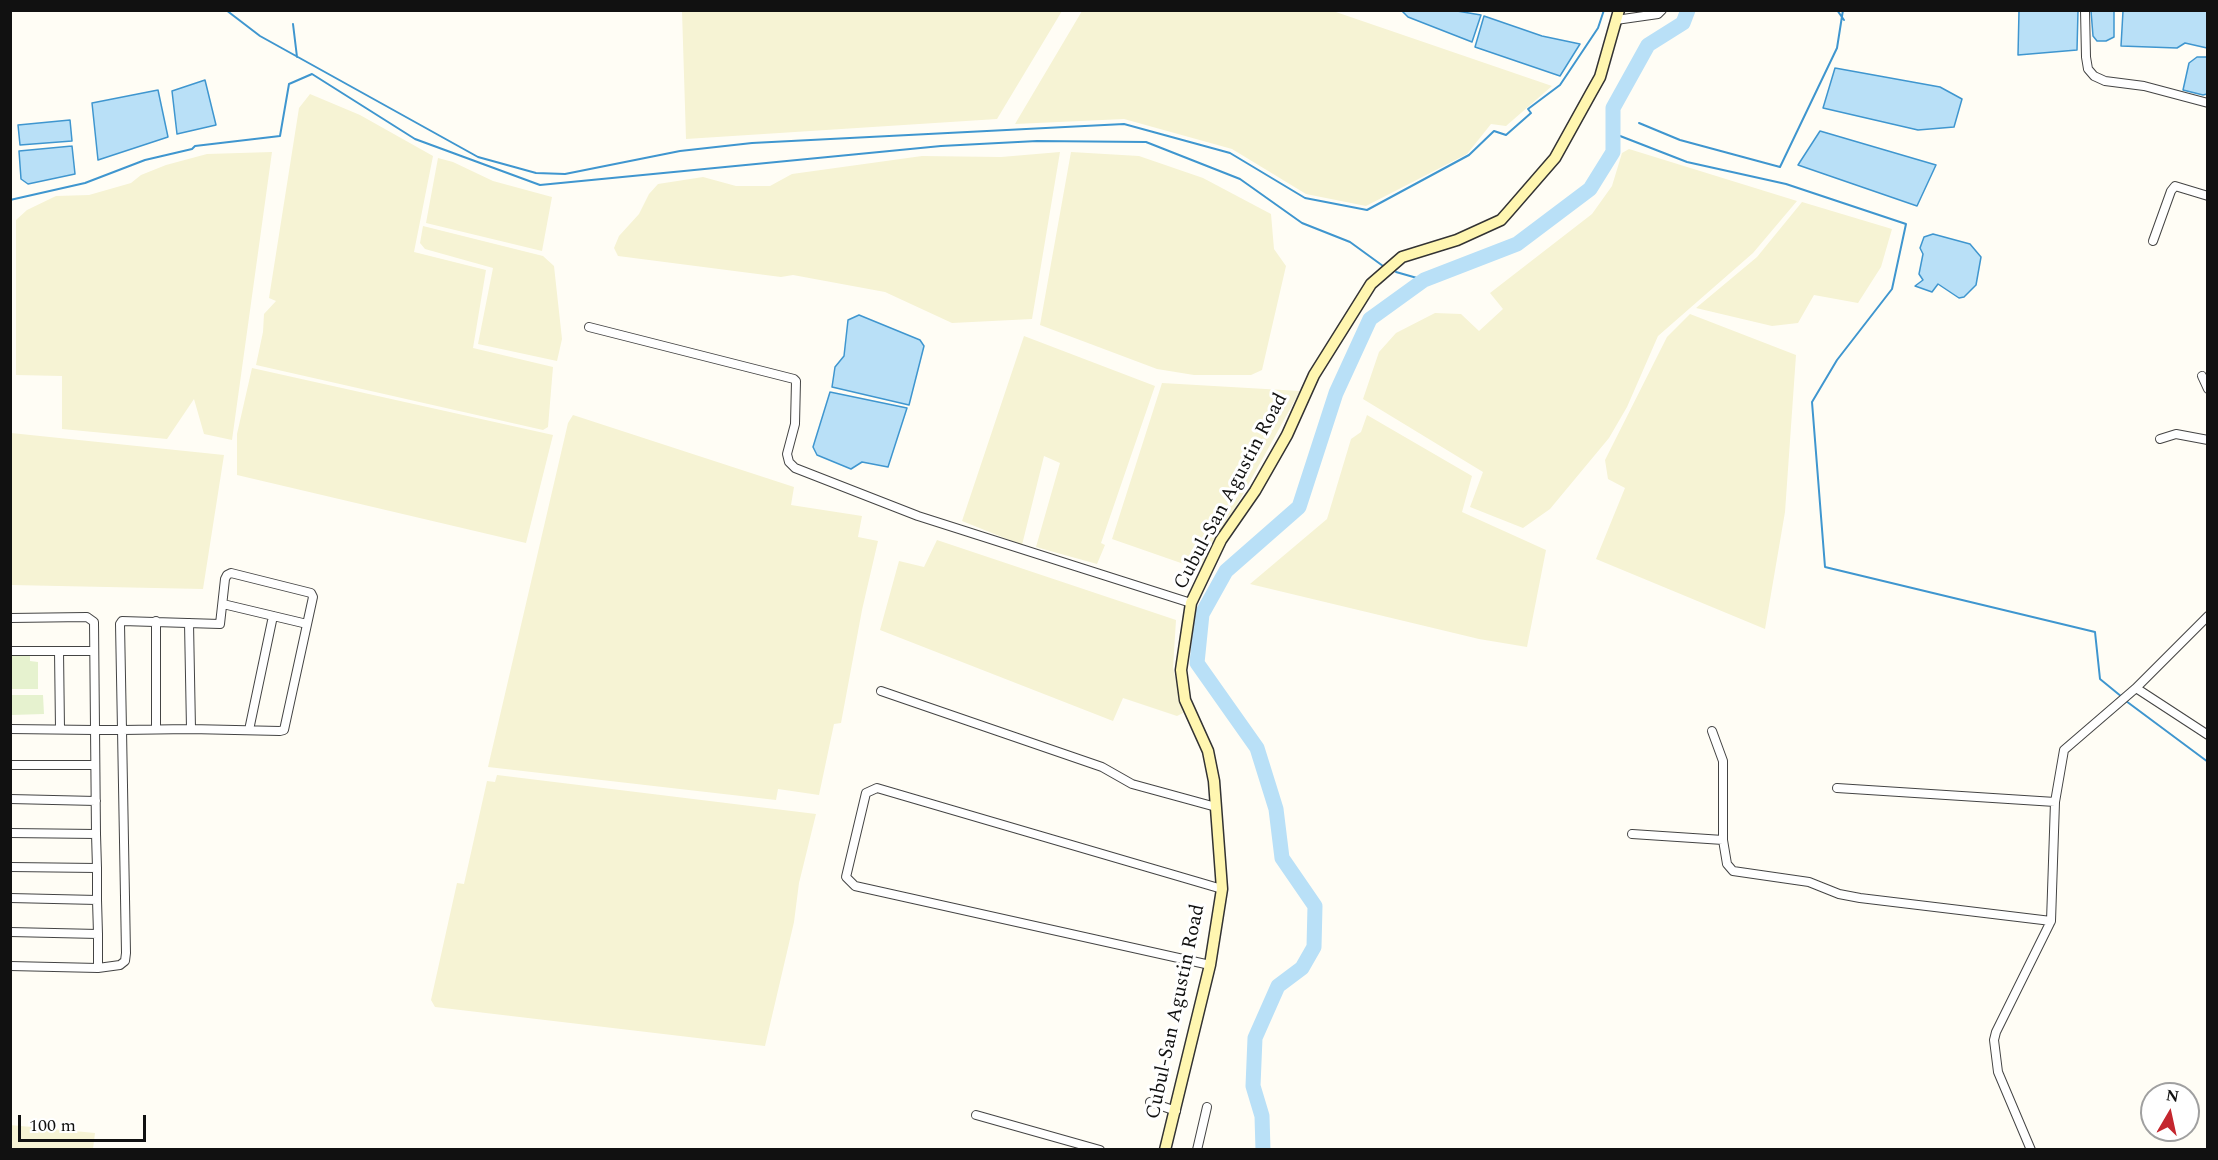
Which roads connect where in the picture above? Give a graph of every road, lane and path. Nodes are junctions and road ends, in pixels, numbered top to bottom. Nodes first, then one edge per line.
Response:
1 (1662, 10) edge
2 (2085, 10) edge
3 (1618, 15) edge
4 (2208, 103) edge
5 (2208, 196) edge
6 (2153, 241) dead end
7 (589, 327) dead end
8 (2202, 376) dead end
9 (2208, 389) edge
10 (2160, 439) dead end
11 (2208, 440) edge
12 (1191, 603) junction
13 (224, 604) junction
14 (273, 616) junction
15 (2208, 616) edge
16 (10, 618) edge
17 (156, 621) junction
18 (189, 623) junction
19 (307, 624) junction
20 (10, 651) edge
21 (58, 651) junction
22 (94, 651) junction
23 (881, 690) dead end
24 (2132, 690) junction
25 (10, 729) edge
26 (60, 729) junction
27 (156, 729) junction
28 (191, 729) junction
29 (95, 730) junction
30 (122, 730) junction
31 (249, 730) junction
32 (1712, 730) dead end
33 (2208, 735) edge
34 (10, 765) edge
35 (95, 765) junction
36 (1837, 788) dead end
37 (10, 799) edge
38 (96, 801) junction
39 (2055, 802) junction
40 (1216, 807) junction
41 (10, 833) edge
42 (96, 834) junction
43 (1632, 834) dead end
44 (1723, 840) junction
45 (10, 867) edge
46 (97, 868) junction
47 (1222, 889) junction
48 (10, 898) edge
49 (97, 900) junction
50 (2051, 921) junction
51 (10, 932) edge
52 (98, 933) junction
53 (10, 966) edge
54 (1210, 966) junction
55 (98, 968) junction
56 (1150, 1102) dead end
57 (1207, 1107) dead end
58 (1176, 1111) junction
59 (976, 1115) dead end
60 (1100, 1149) edge
61 (1165, 1149) edge
62 (1197, 1149) edge
63 (2031, 1149) edge

1 - 3 street
2 - 4 street
3 - 12 street, Cubul-San Agustin Road
5 - 6 street
7 - 12 street
8 - 9 street
10 - 11 street
12 - 40 street, Cubul-San Agustin Road
13 - 14 street
13 - 18 street
13 - 19 street
14 - 19 street
14 - 31 street
15 - 24 street
16 - 22 street
17 - 18 street
17 - 27 street
17 - 30 street
18 - 28 street
19 - 31 street
20 - 21 street
21 - 22 street
21 - 26 street
22 - 29 street
23 - 40 street
24 - 33 street
24 - 39 street
25 - 26 street
26 - 29 street
27 - 28 street
27 - 30 street
28 - 31 street
29 - 30 street
29 - 35 street
30 - 55 street
32 - 44 street
34 - 35 street
35 - 38 street
36 - 39 street
37 - 38 street
38 - 42 street
39 - 50 street
40 - 47 street, Cubul-San Agustin Road
41 - 42 street
42 - 46 street
43 - 44 street
44 - 50 street
45 - 46 street
46 - 49 street
47 - 54 street, Cubul-San Agustin Road
47 - 54 street
48 - 49 street
49 - 52 street
50 - 63 street
51 - 52 street
52 - 55 street
53 - 55 street
54 - 58 street, Cubul-San Agustin Road
56 - 58 street
57 - 62 street
58 - 61 street, Cubul-San Agustin Road
59 - 60 street

